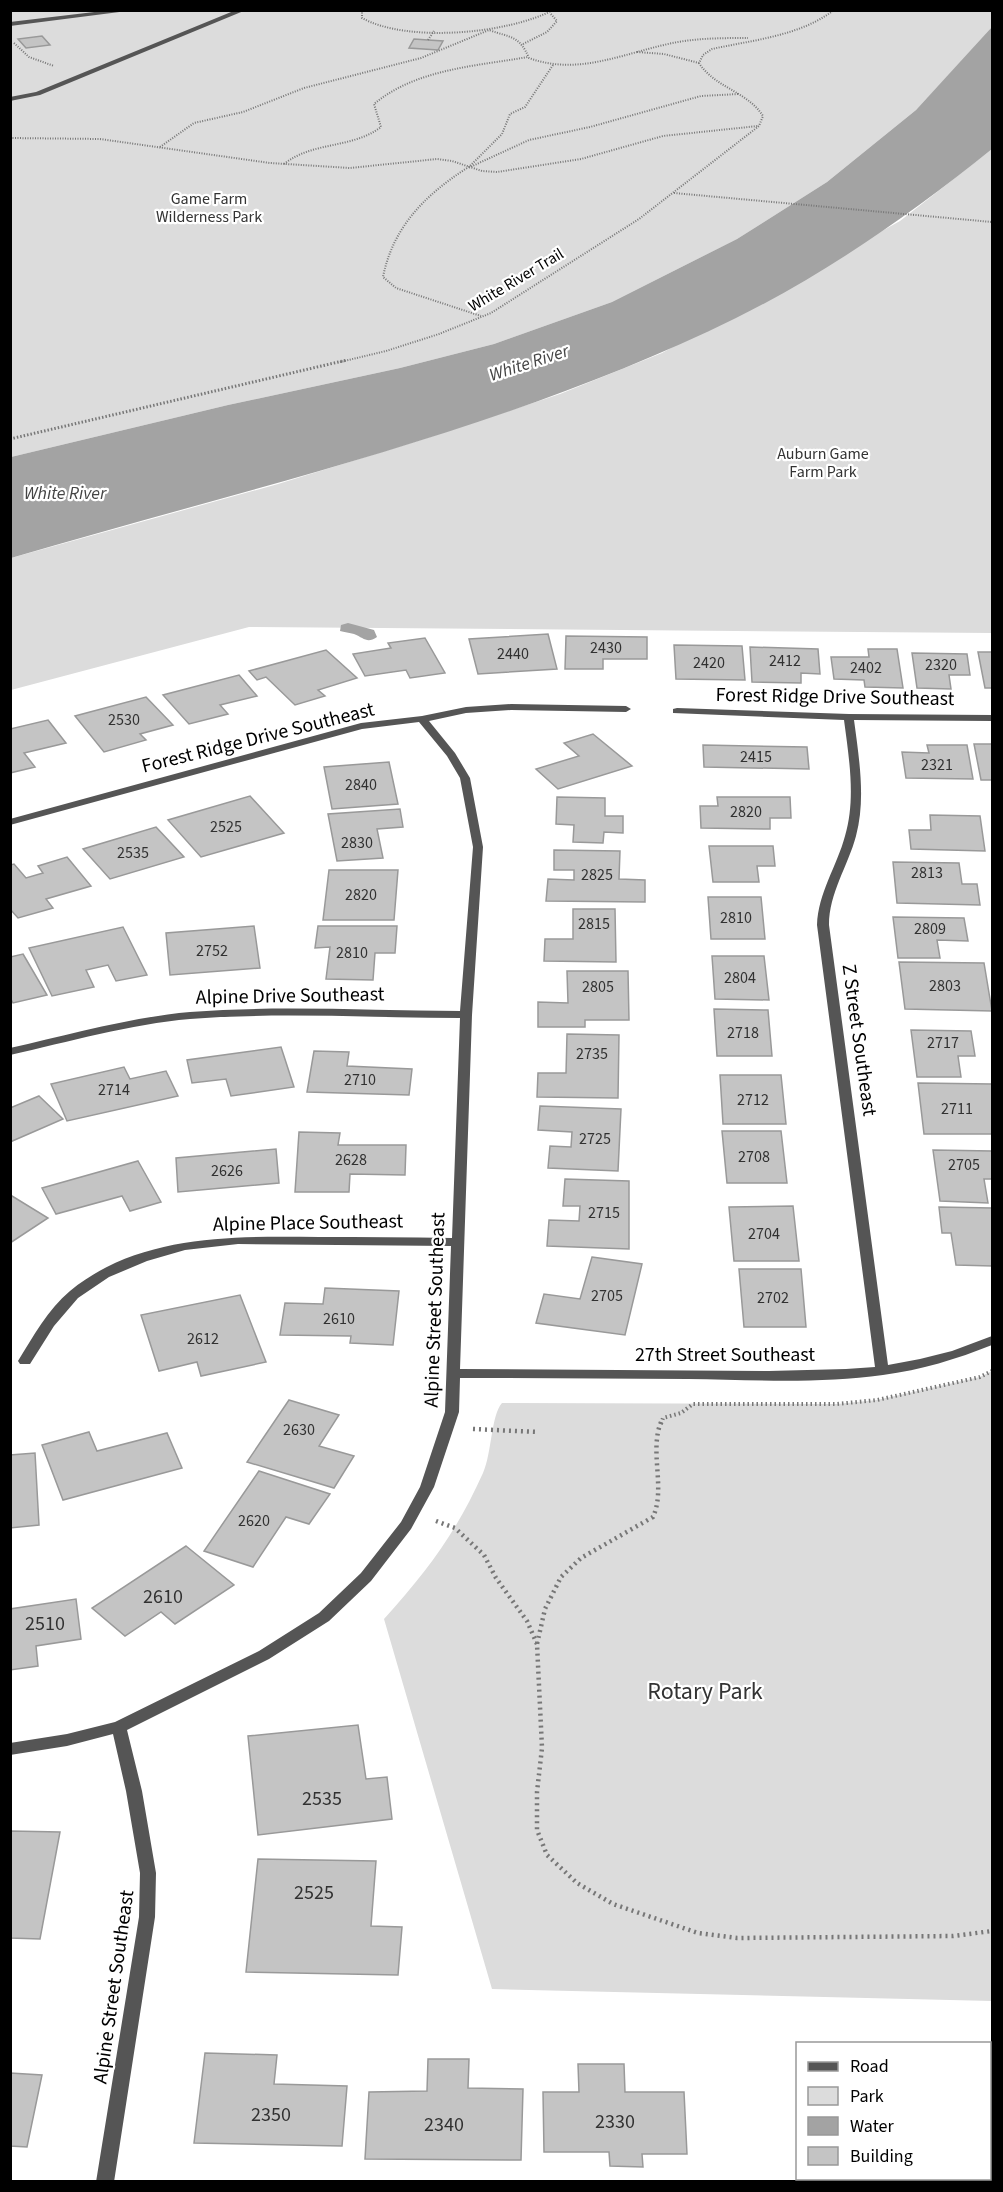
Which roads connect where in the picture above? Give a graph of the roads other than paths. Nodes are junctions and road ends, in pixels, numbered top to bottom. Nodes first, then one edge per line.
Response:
1 (132, 10) edge
2 (243, 10) edge
3 (10, 24) edge
4 (10, 99) edge
5 (626, 709) dead end
6 (677, 711) dead end
7 (849, 717) junction
8 (993, 718) edge
9 (422, 719) junction
10 (10, 822) edge
11 (466, 1015) junction
12 (10, 1052) edge
13 (457, 1242) junction
14 (993, 1340) edge
15 (25, 1361) dead end
16 (882, 1371) junction
17 (453, 1373) junction
18 (119, 1727) junction
19 (10, 1749) edge
20 (105, 2181) edge

1 - 3 street
2 - 4 street
5 - 9 street, Forest Ridge Drive Southeast
6 - 7 street, Forest Ridge Drive Southeast
7 - 8 street, Forest Ridge Drive Southeast
7 - 16 street, Z Street Southeast
9 - 10 street, Forest Ridge Drive Southeast
9 - 11 street, Alpine Street Southeast
11 - 12 street, Alpine Drive Southeast
11 - 13 street, Alpine Street Southeast
13 - 15 street, Alpine Place Southeast
13 - 17 street, Alpine Street Southeast
14 - 16 street, 27th Street Southeast
16 - 17 street, 27th Street Southeast
17 - 18 street, Alpine Street Southeast
18 - 19 street
18 - 20 street, Alpine Street Southeast

